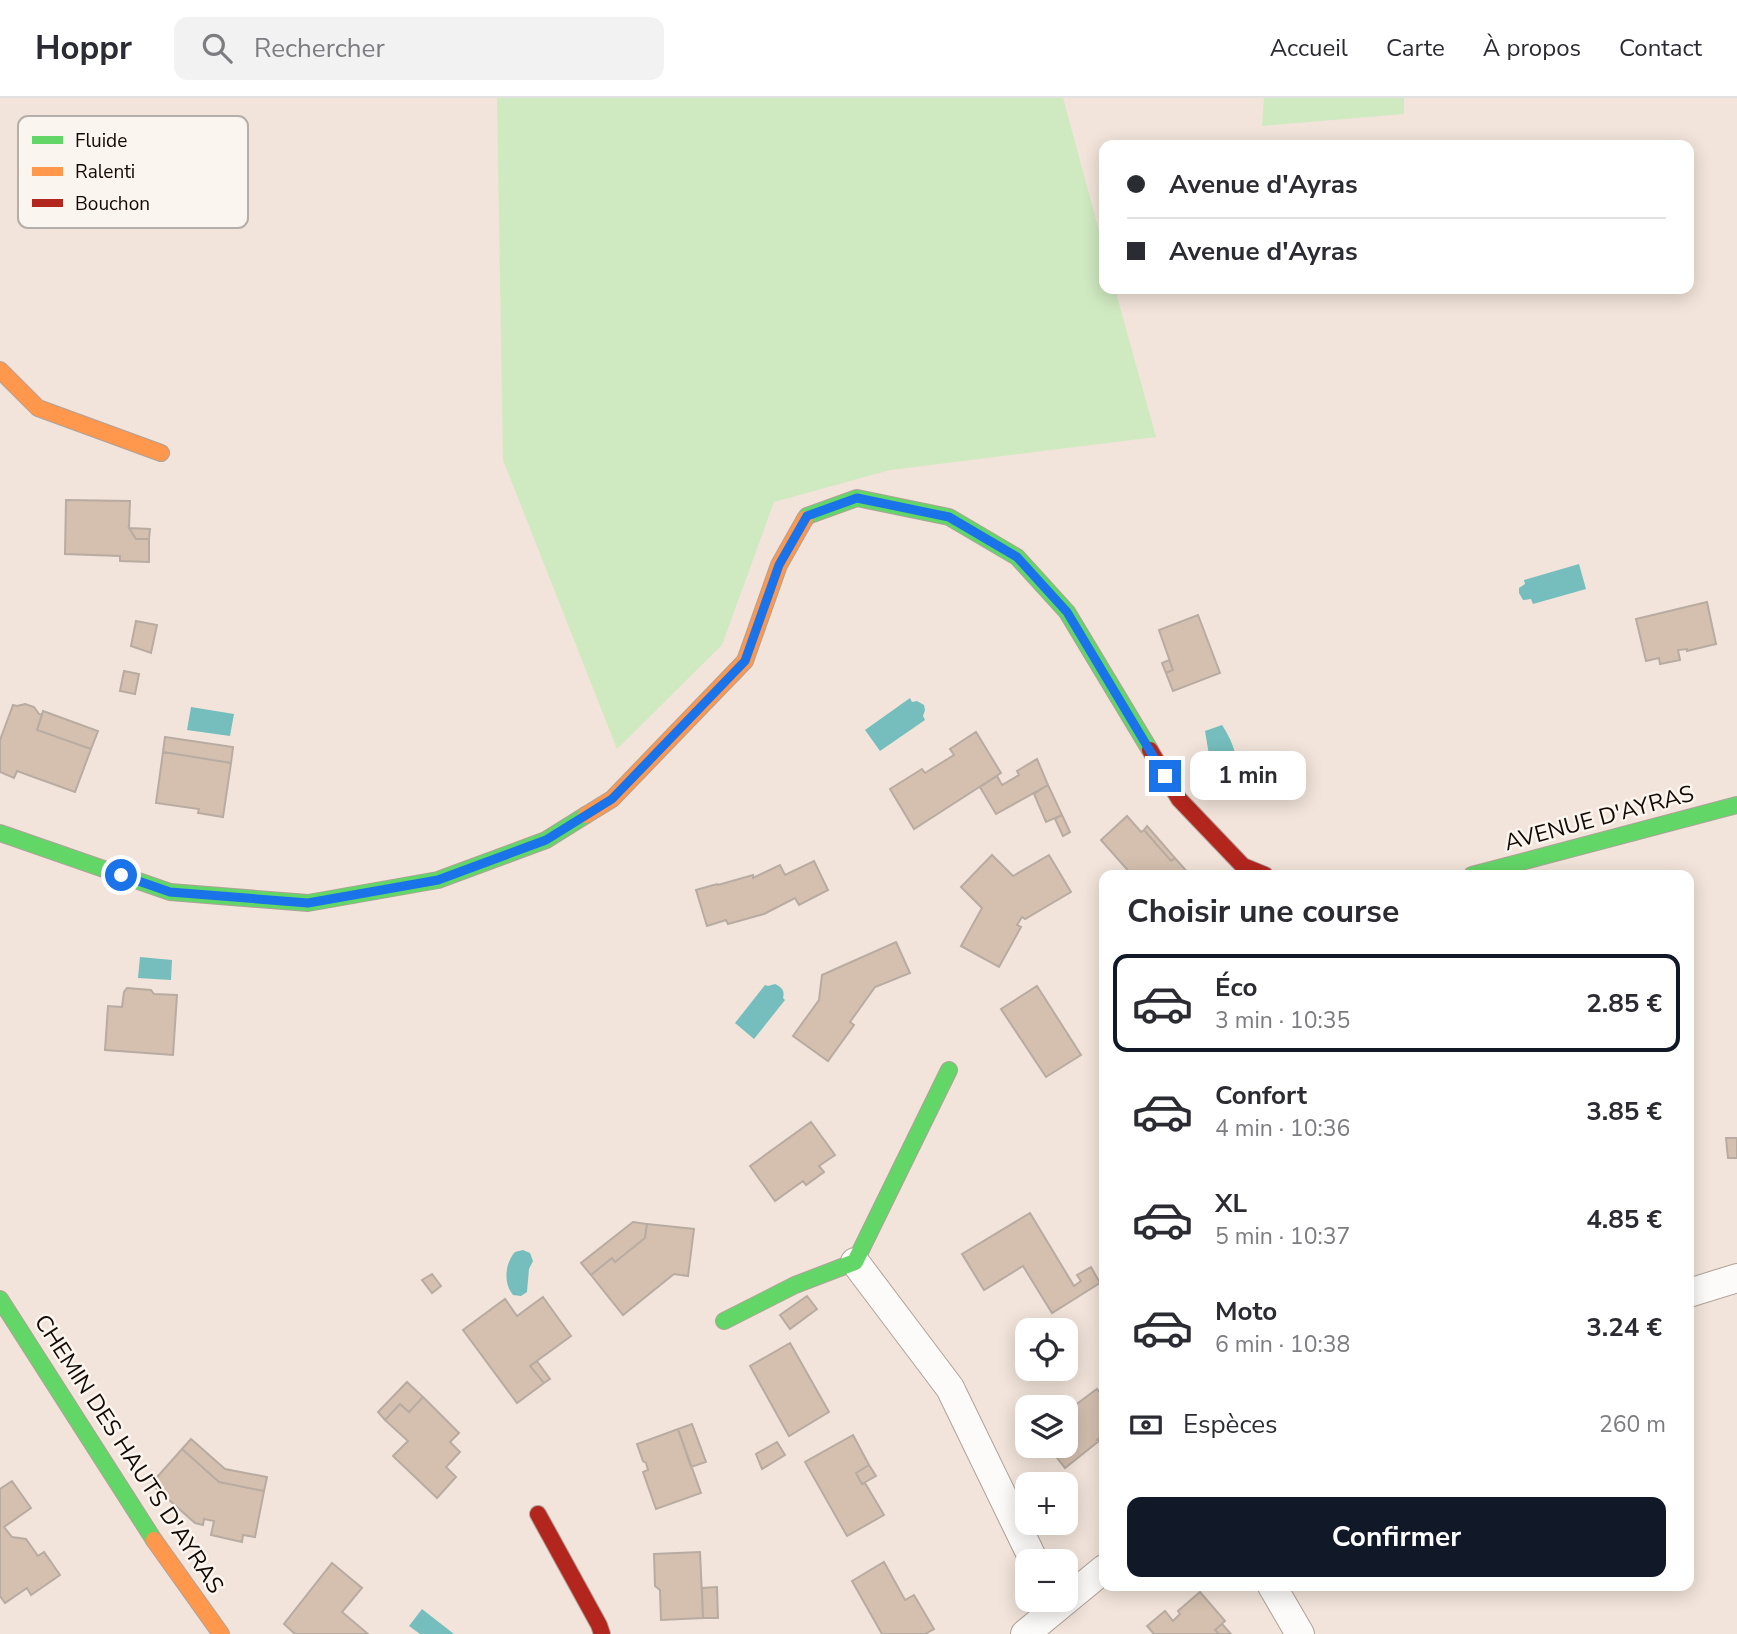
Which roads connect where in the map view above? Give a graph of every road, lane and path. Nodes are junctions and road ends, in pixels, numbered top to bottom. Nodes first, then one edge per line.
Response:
1 (0, 370) edge
2 (161, 453) dead end
3 (1737, 806) edge
4 (0, 833) edge
5 (1253, 870) edge
6 (1491, 870) edge
7 (949, 1070) dead end
8 (855, 1262) junction
9 (1737, 1278) edge
10 (1694, 1291) edge
11 (0, 1299) edge
12 (723, 1321) dead end
13 (538, 1514) dead end
14 (1028, 1549) edge
15 (1099, 1573) edge
16 (1078, 1588) edge
17 (1275, 1591) edge
18 (1047, 1612) edge
19 (221, 1634) edge
20 (601, 1634) edge
21 (1025, 1634) edge
22 (1300, 1634) edge

1 - 2 street
3 - 6 street, AVENUE D'AYRAS
4 - 5 street
7 - 8 street
8 - 12 street
8 - 14 street
9 - 10 street
11 - 19 street, CHEMIN DES HAUTS D'AYRAS
13 - 20 street
15 - 16 street
17 - 22 street
18 - 21 street

